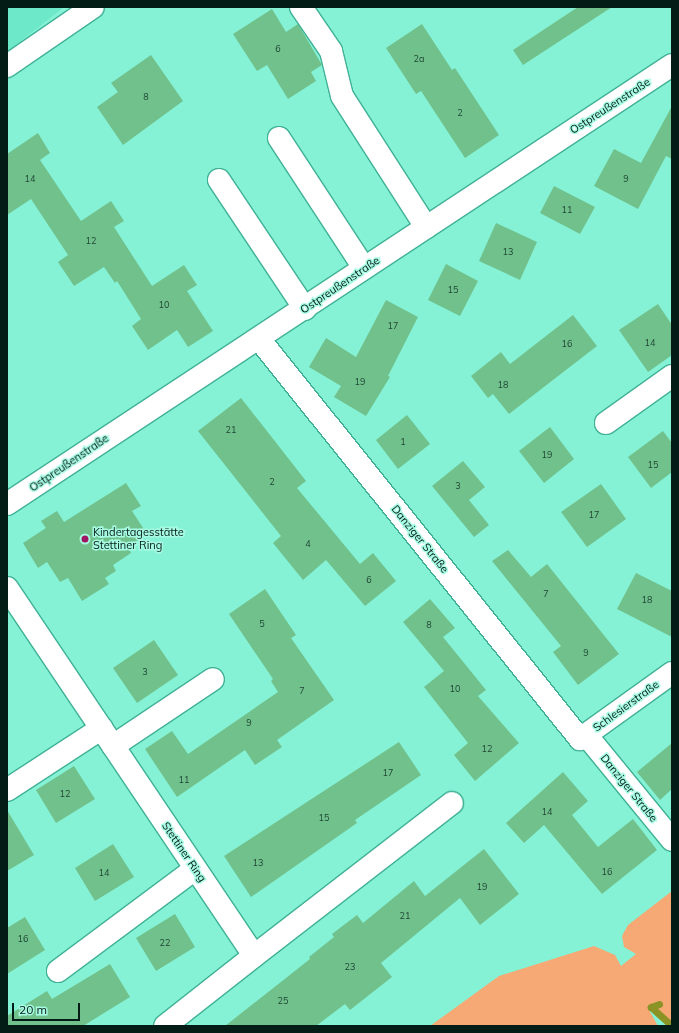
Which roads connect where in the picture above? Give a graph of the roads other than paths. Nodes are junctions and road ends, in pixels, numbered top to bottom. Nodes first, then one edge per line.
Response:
1 (93, 7) edge
2 (301, 7) edge
3 (672, 65) edge
4 (7, 66) edge
5 (278, 138) dead end
6 (219, 180) dead end
7 (426, 227) junction
8 (364, 268) junction
9 (305, 309) junction
10 (259, 339) junction
11 (672, 376) edge
12 (606, 423) dead end
13 (7, 504) edge
14 (7, 588) edge
15 (672, 673) edge
16 (212, 680) dead end
17 (102, 728) junction
18 (584, 737) junction
19 (113, 746) junction
20 (7, 790) edge
21 (452, 803) dead end
22 (672, 840) edge
23 (195, 869) junction
24 (254, 956) junction
25 (58, 971) dead end
26 (165, 1026) edge

1 - 4 street
2 - 7 street
3 - 7 street, Ostpreußenstraße
5 - 8 street
6 - 9 street
7 - 8 street, Ostpreußenstraße
8 - 9 street, Ostpreußenstraße
9 - 10 street, Ostpreußenstraße
10 - 13 street, Ostpreußenstraße
10 - 18 street, Danziger Straße
11 - 12 street
14 - 17 street, Stettiner Ring
15 - 18 street, Schlesierstraße
16 - 19 street
17 - 19 street, Stettiner Ring
17 - 20 street
18 - 22 street, Danziger Straße
19 - 23 street, Stettiner Ring
21 - 24 street
23 - 24 street, Stettiner Ring
23 - 25 street
24 - 26 street

